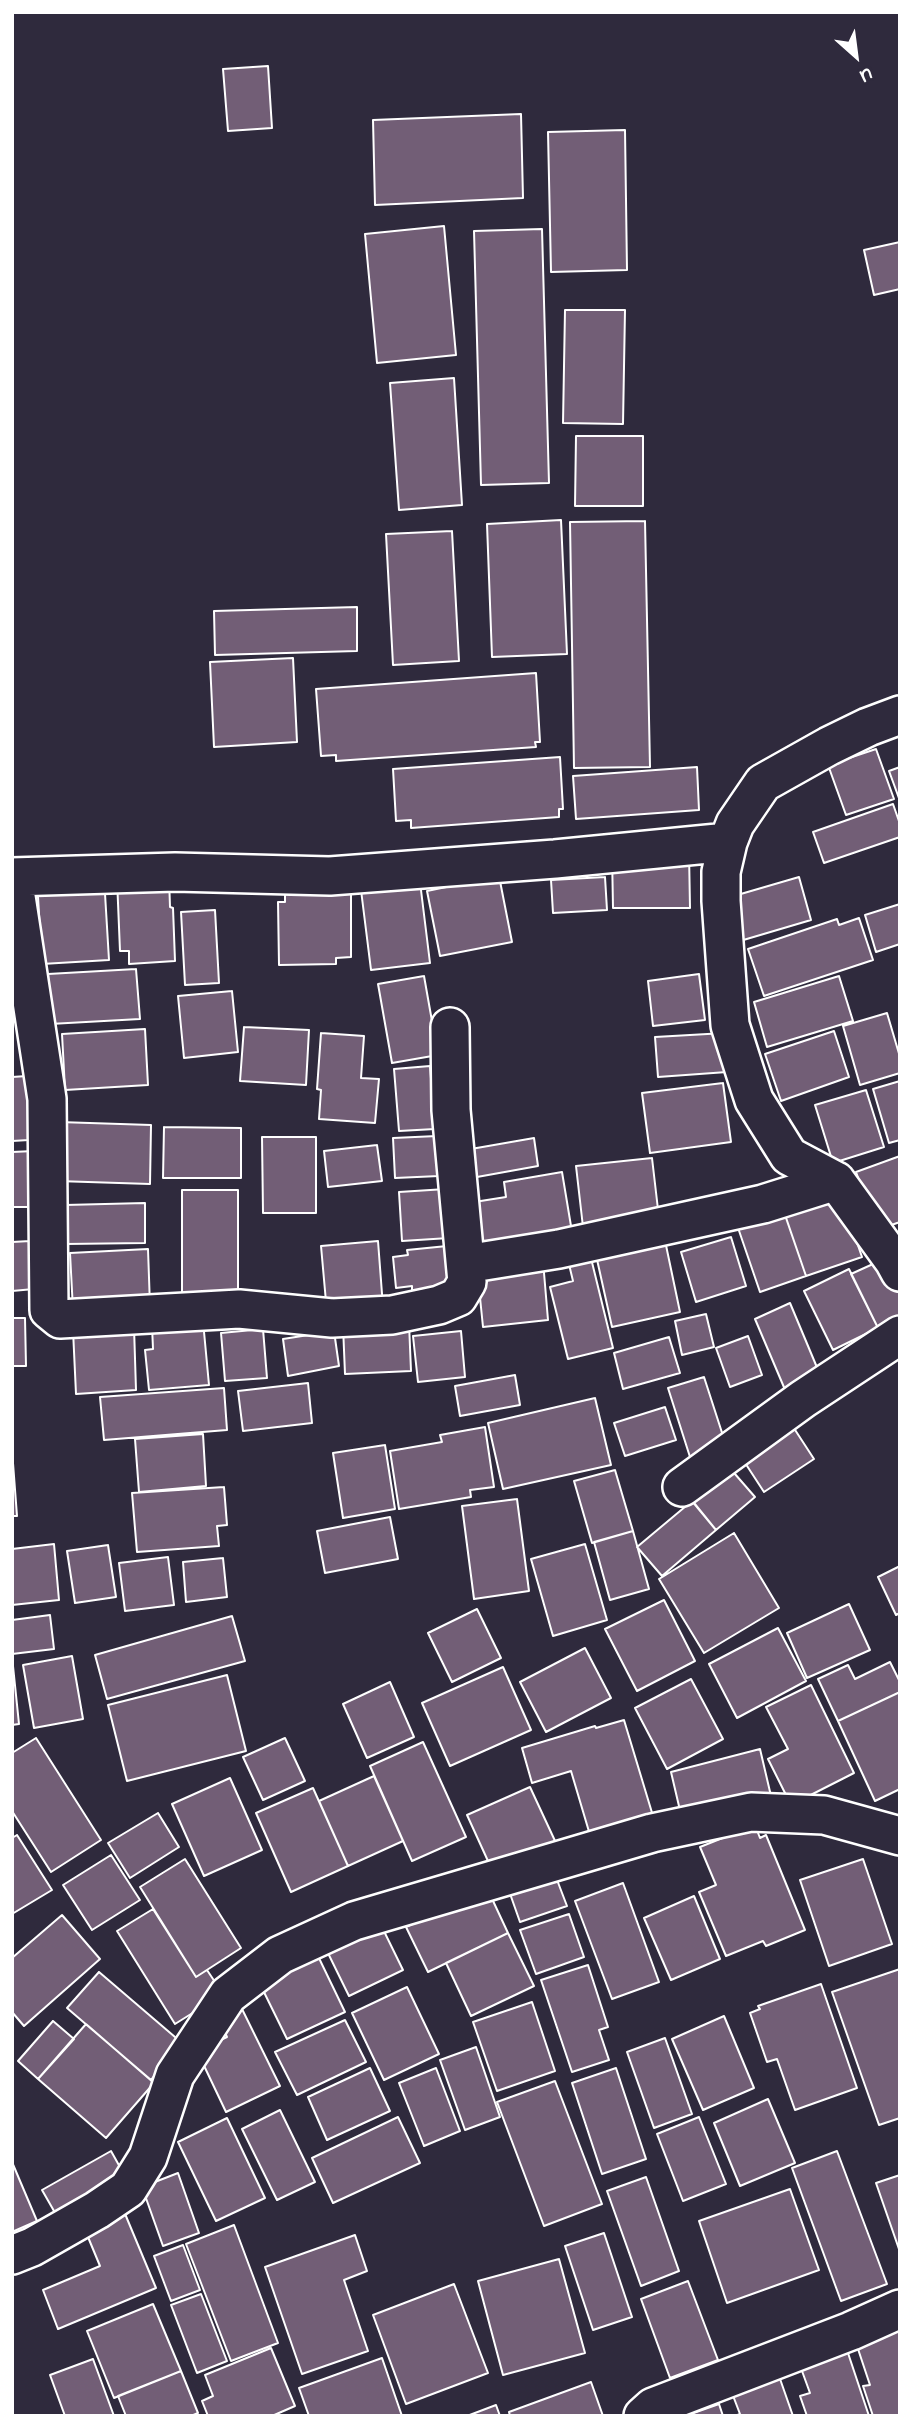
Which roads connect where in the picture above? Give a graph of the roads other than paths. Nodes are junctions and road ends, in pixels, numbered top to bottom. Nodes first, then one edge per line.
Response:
1 (900, 715) edge
2 (728, 842) junction
3 (13, 877) edge
4 (450, 1027) dead end
5 (836, 1181) junction
6 (466, 1264) junction
7 (900, 1272) edge
8 (900, 1335) edge
9 (681, 1487) dead end
10 (900, 1836) edge
11 (12, 2255) edge
12 (900, 2309) edge
13 (643, 2416) edge

1 - 2 street
2 - 3 street
2 - 5 street
3 - 6 street
4 - 6 street
5 - 6 street
5 - 7 street
8 - 9 street
10 - 11 street
12 - 13 street

